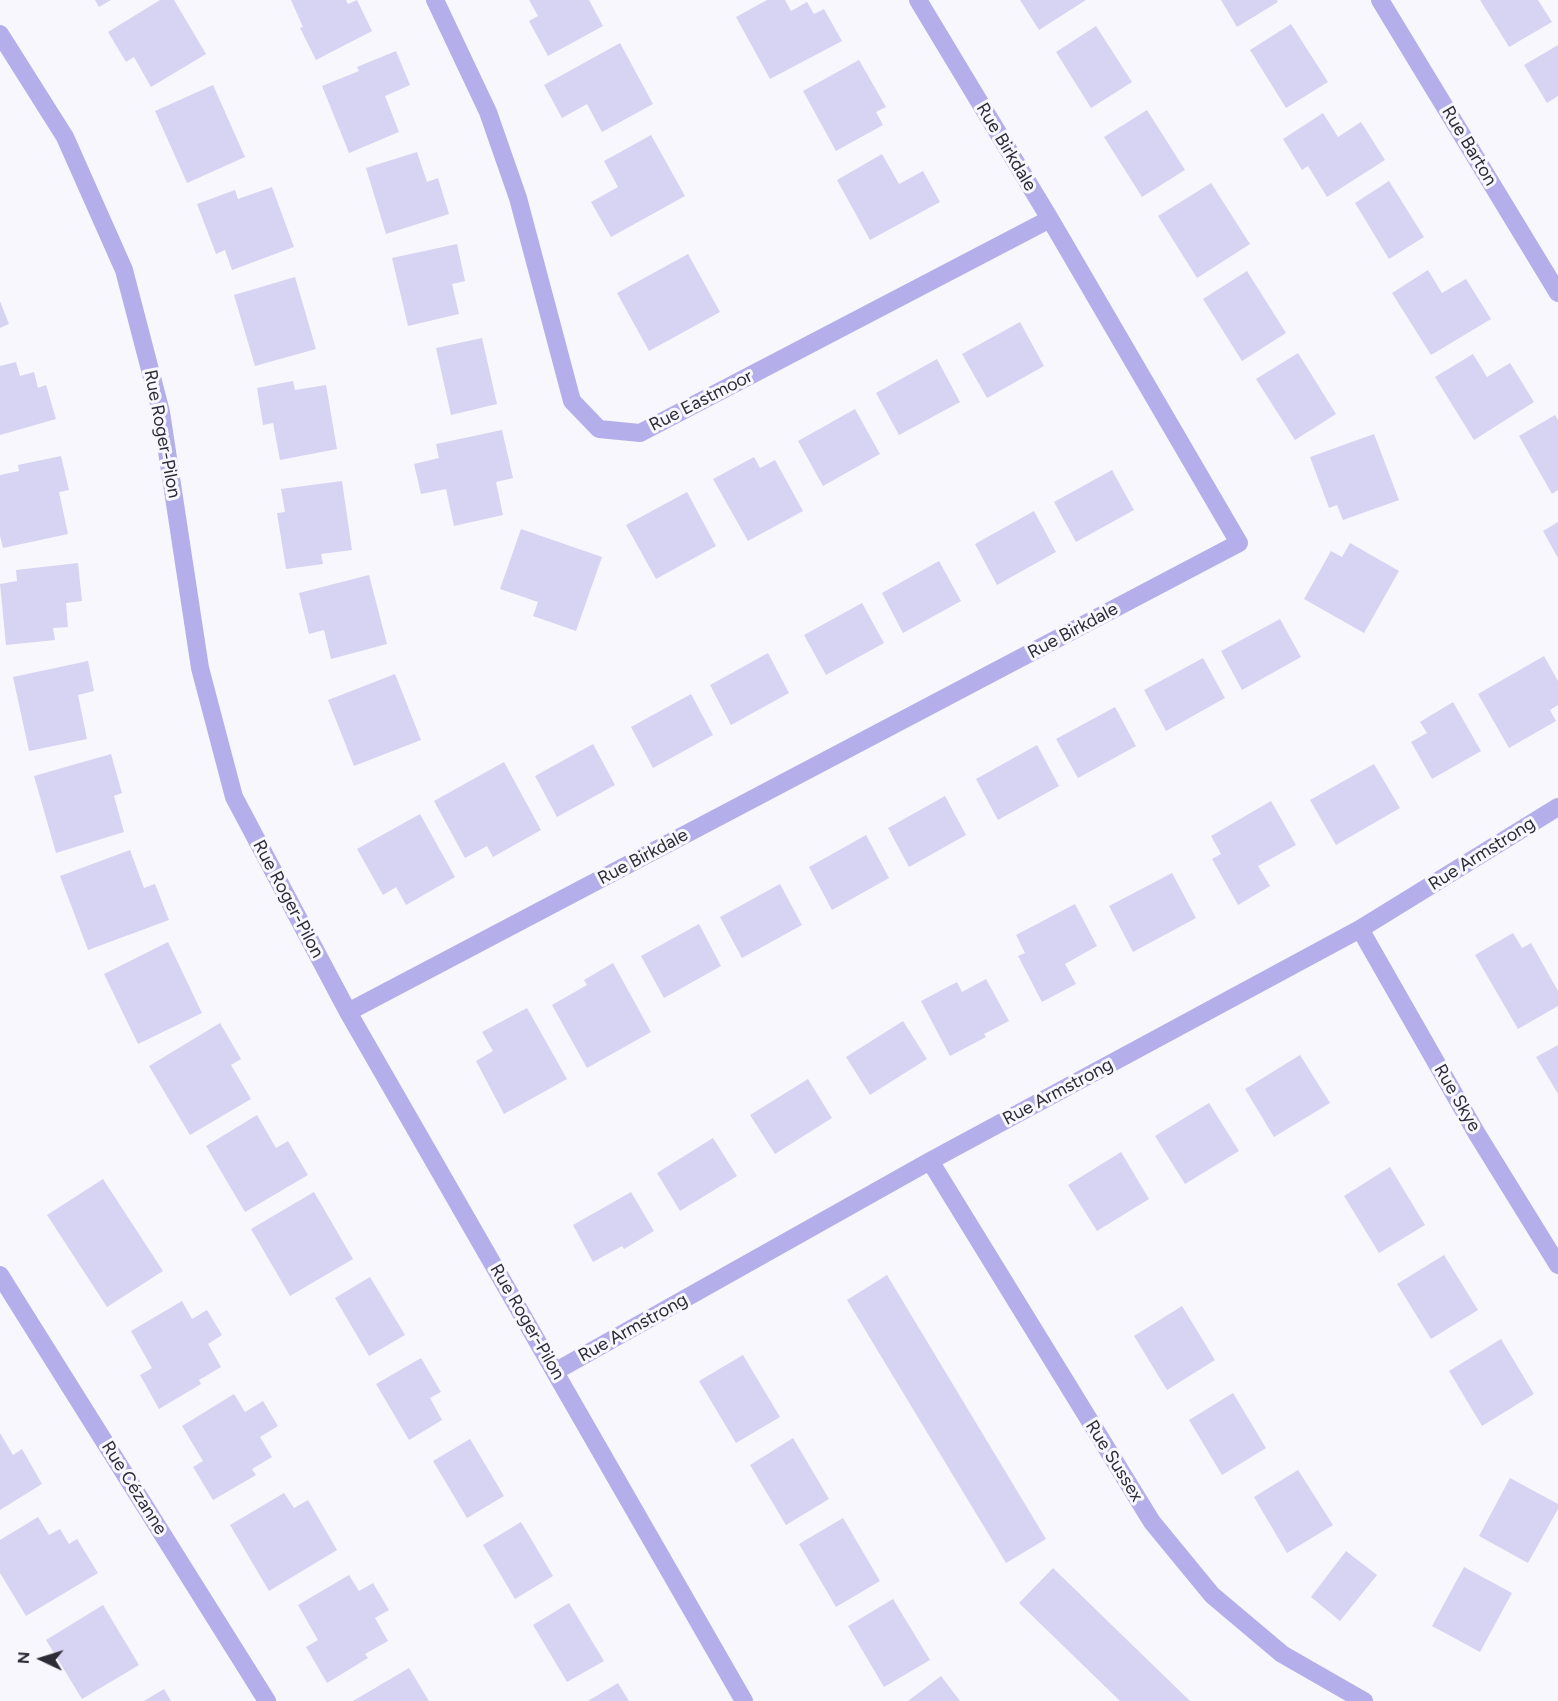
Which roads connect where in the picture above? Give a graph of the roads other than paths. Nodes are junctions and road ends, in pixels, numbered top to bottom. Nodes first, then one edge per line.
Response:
1 (435, 0) edge
2 (918, 0) edge
3 (1380, 0) edge
4 (0, 33) edge
5 (1050, 219) junction
6 (1558, 293) edge
7 (1558, 807) edge
8 (1360, 929) junction
9 (348, 1012) junction
10 (930, 1161) junction
11 (1558, 1265) edge
12 (0, 1275) edge
13 (556, 1371) junction
14 (267, 1701) edge
15 (744, 1701) edge
16 (1364, 1701) edge

1 - 5 street, Rue Eastmoor
2 - 5 street, Rue Birkdale
3 - 6 street, Rue Barton
4 - 9 street, Rue Roger-Pilon
5 - 9 street, Rue Birkdale
7 - 8 street, Rue Armstrong
8 - 10 street, Rue Armstrong
8 - 11 street, Rue Skye
9 - 13 street, Rue Roger-Pilon
10 - 13 street, Rue Armstrong
10 - 16 street, Rue Sussex
12 - 14 street, Rue Cézanne
13 - 15 street, Rue Roger-Pilon

